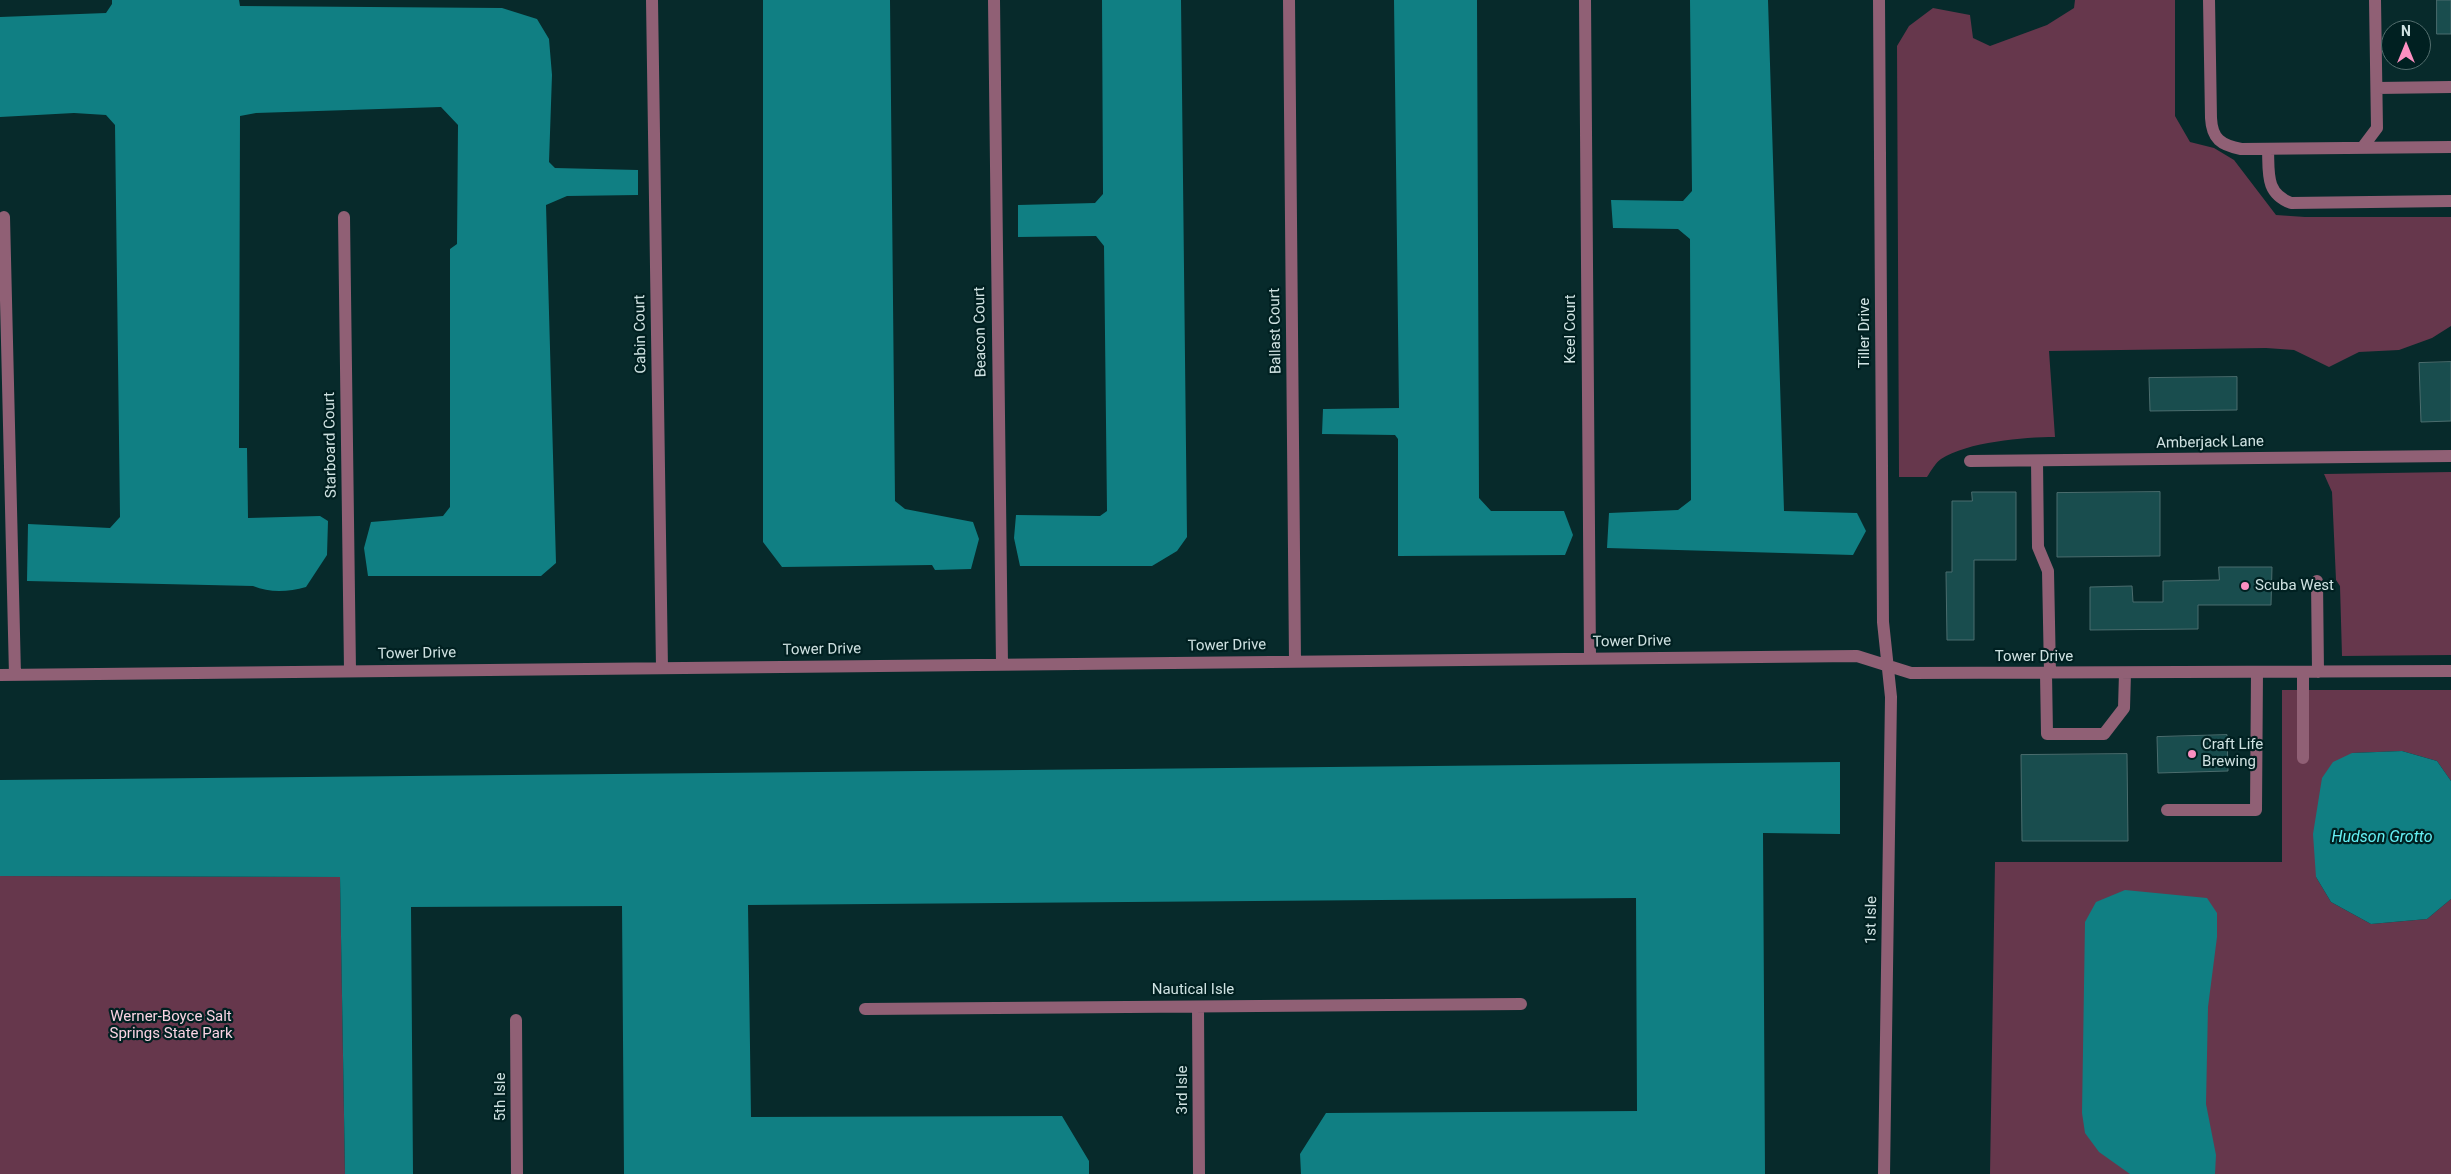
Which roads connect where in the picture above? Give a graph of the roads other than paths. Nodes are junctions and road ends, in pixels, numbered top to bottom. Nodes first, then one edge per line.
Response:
1 (652, 0) edge
2 (994, 0) edge
3 (1289, 0) edge
4 (1585, 0) edge
5 (1879, 0) edge
6 (2209, 0) edge
7 (2376, 0) edge
8 (2376, 88) junction
9 (2451, 88) edge
10 (2451, 147) edge
11 (2362, 148) junction
12 (2268, 149) junction
13 (2451, 201) edge
14 (4, 217) dead end
15 (344, 217) dead end
16 (2451, 456) edge
17 (1970, 461) dead end
18 (2037, 461) junction
19 (2317, 581) dead end
20 (1590, 658) junction
21 (1295, 661) junction
22 (1002, 664) junction
23 (1888, 666) junction
24 (662, 668) junction
25 (2451, 670) edge
26 (350, 671) junction
27 (2257, 672) junction
28 (2303, 672) junction
29 (2318, 672) junction
30 (2048, 673) junction
31 (2125, 673) junction
32 (0, 675) edge
33 (15, 675) junction
34 (2303, 758) dead end
35 (2167, 810) dead end
36 (1521, 1004) dead end
37 (1198, 1006) junction
38 (865, 1009) dead end
39 (516, 1020) dead end
40 (517, 1174) edge
41 (1199, 1174) edge
42 (1884, 1174) edge

1 - 24 street, Cabin Court
2 - 22 street, Beacon Court
3 - 21 street, Ballast Court
4 - 20 street, Keel Court
5 - 23 street, Tiller Drive
6 - 12 street
7 - 8 street
8 - 9 street
8 - 11 street
10 - 11 street
11 - 12 street
12 - 13 street
14 - 33 street
15 - 26 street, Starboard Court
16 - 18 street, Amberjack Lane
17 - 18 street, Amberjack Lane
18 - 30 street
19 - 29 street
20 - 21 street, Tower Drive
20 - 23 street, Tower Drive
21 - 22 street, Tower Drive
22 - 24 street, Tower Drive
23 - 30 street, Tower Drive
23 - 42 street, 1st Isle
24 - 26 street, Tower Drive
25 - 29 street, Tower Drive
26 - 33 street, Tower Drive
27 - 28 street, Tower Drive
27 - 31 street, Tower Drive
27 - 35 street
28 - 29 street, Tower Drive
28 - 34 street
30 - 31 street, Tower Drive
30 - 31 street
32 - 33 street, Tower Drive
36 - 37 street, Nautical Isle
37 - 38 street, Nautical Isle
37 - 41 street, 3rd Isle
39 - 40 street, 5th Isle

